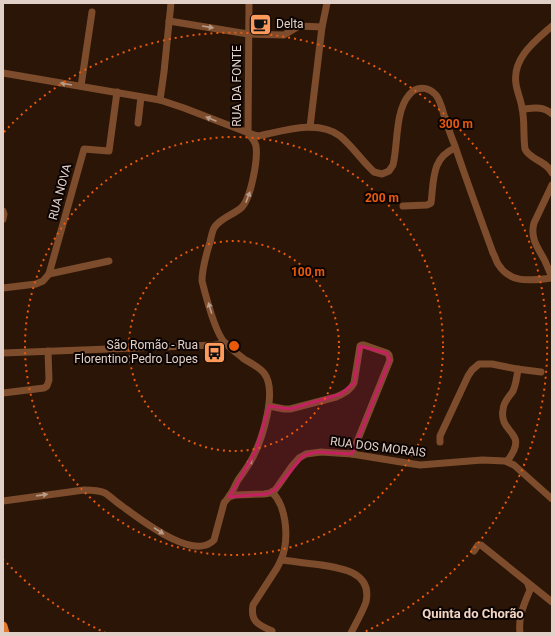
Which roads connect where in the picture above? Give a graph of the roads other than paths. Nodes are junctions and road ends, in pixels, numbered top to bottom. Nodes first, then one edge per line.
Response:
1 (171, 3) edge
2 (249, 3) edge
3 (327, 3) edge
4 (92, 12) dead end
5 (169, 21) junction
6 (552, 26) edge
7 (322, 27) junction
8 (248, 34) junction
9 (3, 73) edge
10 (81, 86) junction
11 (117, 92) junction
12 (142, 97) junction
13 (160, 100) junction
14 (523, 109) junction
15 (552, 114) edge
16 (138, 123) dead end
17 (310, 127) junction
18 (248, 133) junction
19 (455, 148) junction
20 (552, 173) edge
21 (552, 185) edge
22 (403, 206) dead end
23 (3, 211) edge
24 (3, 219) edge
25 (110, 261) dead end
26 (49, 274) junction
27 (552, 277) edge
28 (3, 288) edge
29 (225, 343) junction
30 (48, 352) junction
31 (3, 353) edge
32 (518, 369) junction
33 (541, 372) dead end
34 (3, 393) edge
35 (269, 406) junction
36 (440, 442) dead end
37 (352, 454) junction
38 (507, 462) junction
39 (272, 492) junction
40 (229, 498) junction
41 (552, 499) edge
42 (3, 501) edge
43 (474, 551) dead end
44 (281, 560) junction
45 (528, 584) junction
46 (552, 602) edge
47 (3, 626) edge
48 (272, 631) dead end
49 (5, 633) edge
50 (351, 633) edge
51 (520, 633) edge

1 - 5 street
2 - 8 street, RUA DA FONTE
3 - 7 street
4 - 10 street
5 -> 8 street
5 - 13 street
6 - 14 street
7 - 8 street
7 - 17 street
8 - 18 street, RUA DA FONTE
10 -> 9 street
10 - 11 street
11 - 12 street
11 - 26 street, RUA NOVA
12 - 13 street
12 - 16 street
18 -> 13 street
14 - 15 street
14 - 20 street
17 - 18 street
17 - 19 street
29 -> 18 street, RUA DA FONTE
19 - 22 street
19 - 27 street
21 - 27 street
23 - 24 street
25 - 26 street
26 - 28 street
29 - 30 street
29 - 35 street, RUA DA FONTE
30 - 31 street
30 - 34 street
32 - 33 street
32 - 36 street
32 - 38 street
35 - 37 street
40 -> 35 street, RUA DA FONTE
37 - 38 street, RUA DOS MORAIS
37 - 39 street, RUA DOS MORAIS
38 - 41 street, RUA DOS MORAIS
39 - 40 street
39 - 44 street
42 -> 40 street, RUA DA FONTE
43 - 45 street
44 - 48 street
44 - 50 street
45 - 46 street
45 - 51 street
47 - 49 main road

